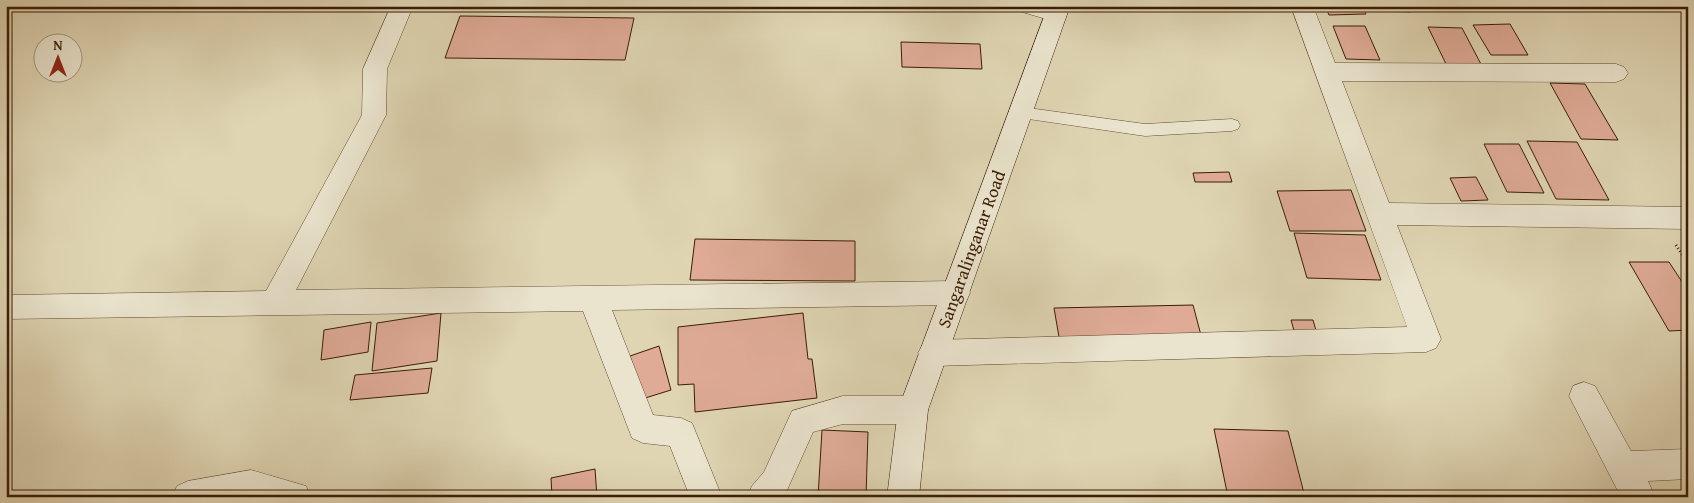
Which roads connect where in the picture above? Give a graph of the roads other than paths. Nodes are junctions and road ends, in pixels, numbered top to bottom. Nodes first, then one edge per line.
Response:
1 (402, 6) edge
2 (1027, 6) edge
3 (1302, 6) edge
4 (1058, 10) edge
5 (1327, 72) junction
6 (1616, 73) dead end
7 (1021, 112) junction
8 (1232, 125) dead end
9 (1380, 214) junction
10 (1688, 218) edge
11 (956, 293) junction
12 (592, 297) junction
13 (274, 304) junction
14 (6, 307) edge
15 (933, 353) junction
16 (1584, 396) dead end
17 (913, 410) junction
18 (1688, 464) edge
19 (1622, 467) junction
20 (188, 497) edge
21 (295, 497) edge
22 (706, 497) edge
23 (763, 497) edge
24 (903, 497) edge
25 (1639, 497) edge

1 - 13 street
2 - 4 street
3 - 5 street
4 - 7 street, Sangaralinganar Road
5 - 6 street
5 - 9 street
7 - 8 lane
7 - 11 street, Sangaralinganar Road
9 - 10 street
9 - 15 street
11 - 12 street
11 - 15 street, Sangaralinganar Road
12 - 13 street
12 - 22 street
13 - 14 street
15 - 17 street, Sangaralinganar Road
16 - 19 street
17 - 23 street
17 - 24 street, Sangaralinganar Road
18 - 19 street
19 - 25 street
20 - 21 street

